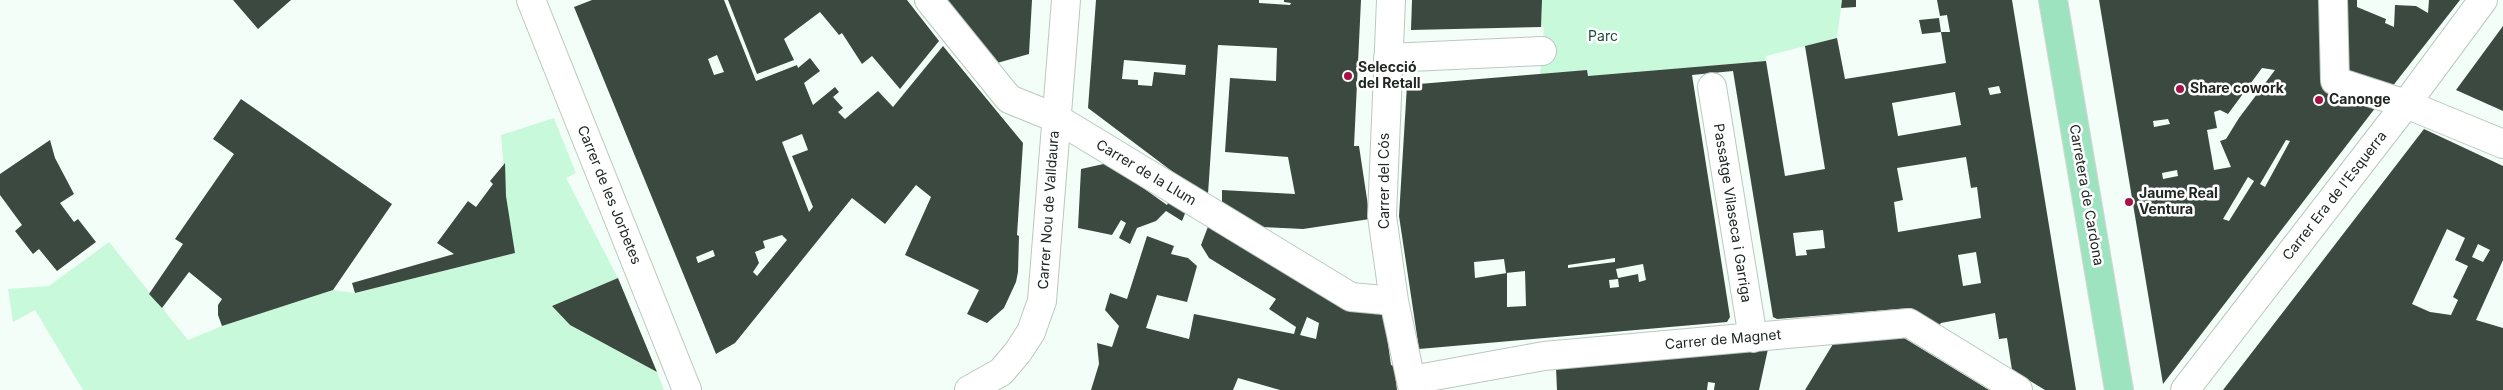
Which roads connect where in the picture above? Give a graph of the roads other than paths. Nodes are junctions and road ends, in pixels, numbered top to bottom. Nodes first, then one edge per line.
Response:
1 (929, 0) edge
2 (1066, 0) edge
3 (1390, 0) edge
4 (2053, 0) edge
5 (2333, 0) edge
6 (2482, 0) edge
7 (534, 1) edge
8 (1542, 51) dead end
9 (1388, 58) junction
10 (1712, 87) dead end
11 (2406, 104) junction
12 (1056, 118) junction
13 (2503, 144) edge
14 (1394, 301) junction
15 (1753, 338) junction
16 (1412, 385) edge
17 (687, 390) edge
18 (969, 390) edge
19 (2018, 390) edge
20 (2119, 390) edge
21 (2185, 390) edge

1 - 12 street, Carrer de la Llum
2 - 12 street, Carrer Nou de Valldaura
3 - 9 street, Carrer del Cós
4 - 20 main road, Carretera de Cardona
5 - 11 street
6 - 11 street, Carrer Era de l'Esquerra
7 - 17 street, Carrer de les Jorbetes
8 - 9 street
9 - 14 street, Carrer del Cós
10 - 15 street, Passatge Vilaseca i Garriga
11 - 13 street
11 - 21 street, Carrer Era de l'Esquerra
12 - 14 street, Carrer de la Llum
12 - 18 street, Carrer Nou de Valldaura
14 - 16 street, Carrer del Cós
15 - 16 street, Carrer de Magnet
15 - 19 street, Carrer de Magnet

